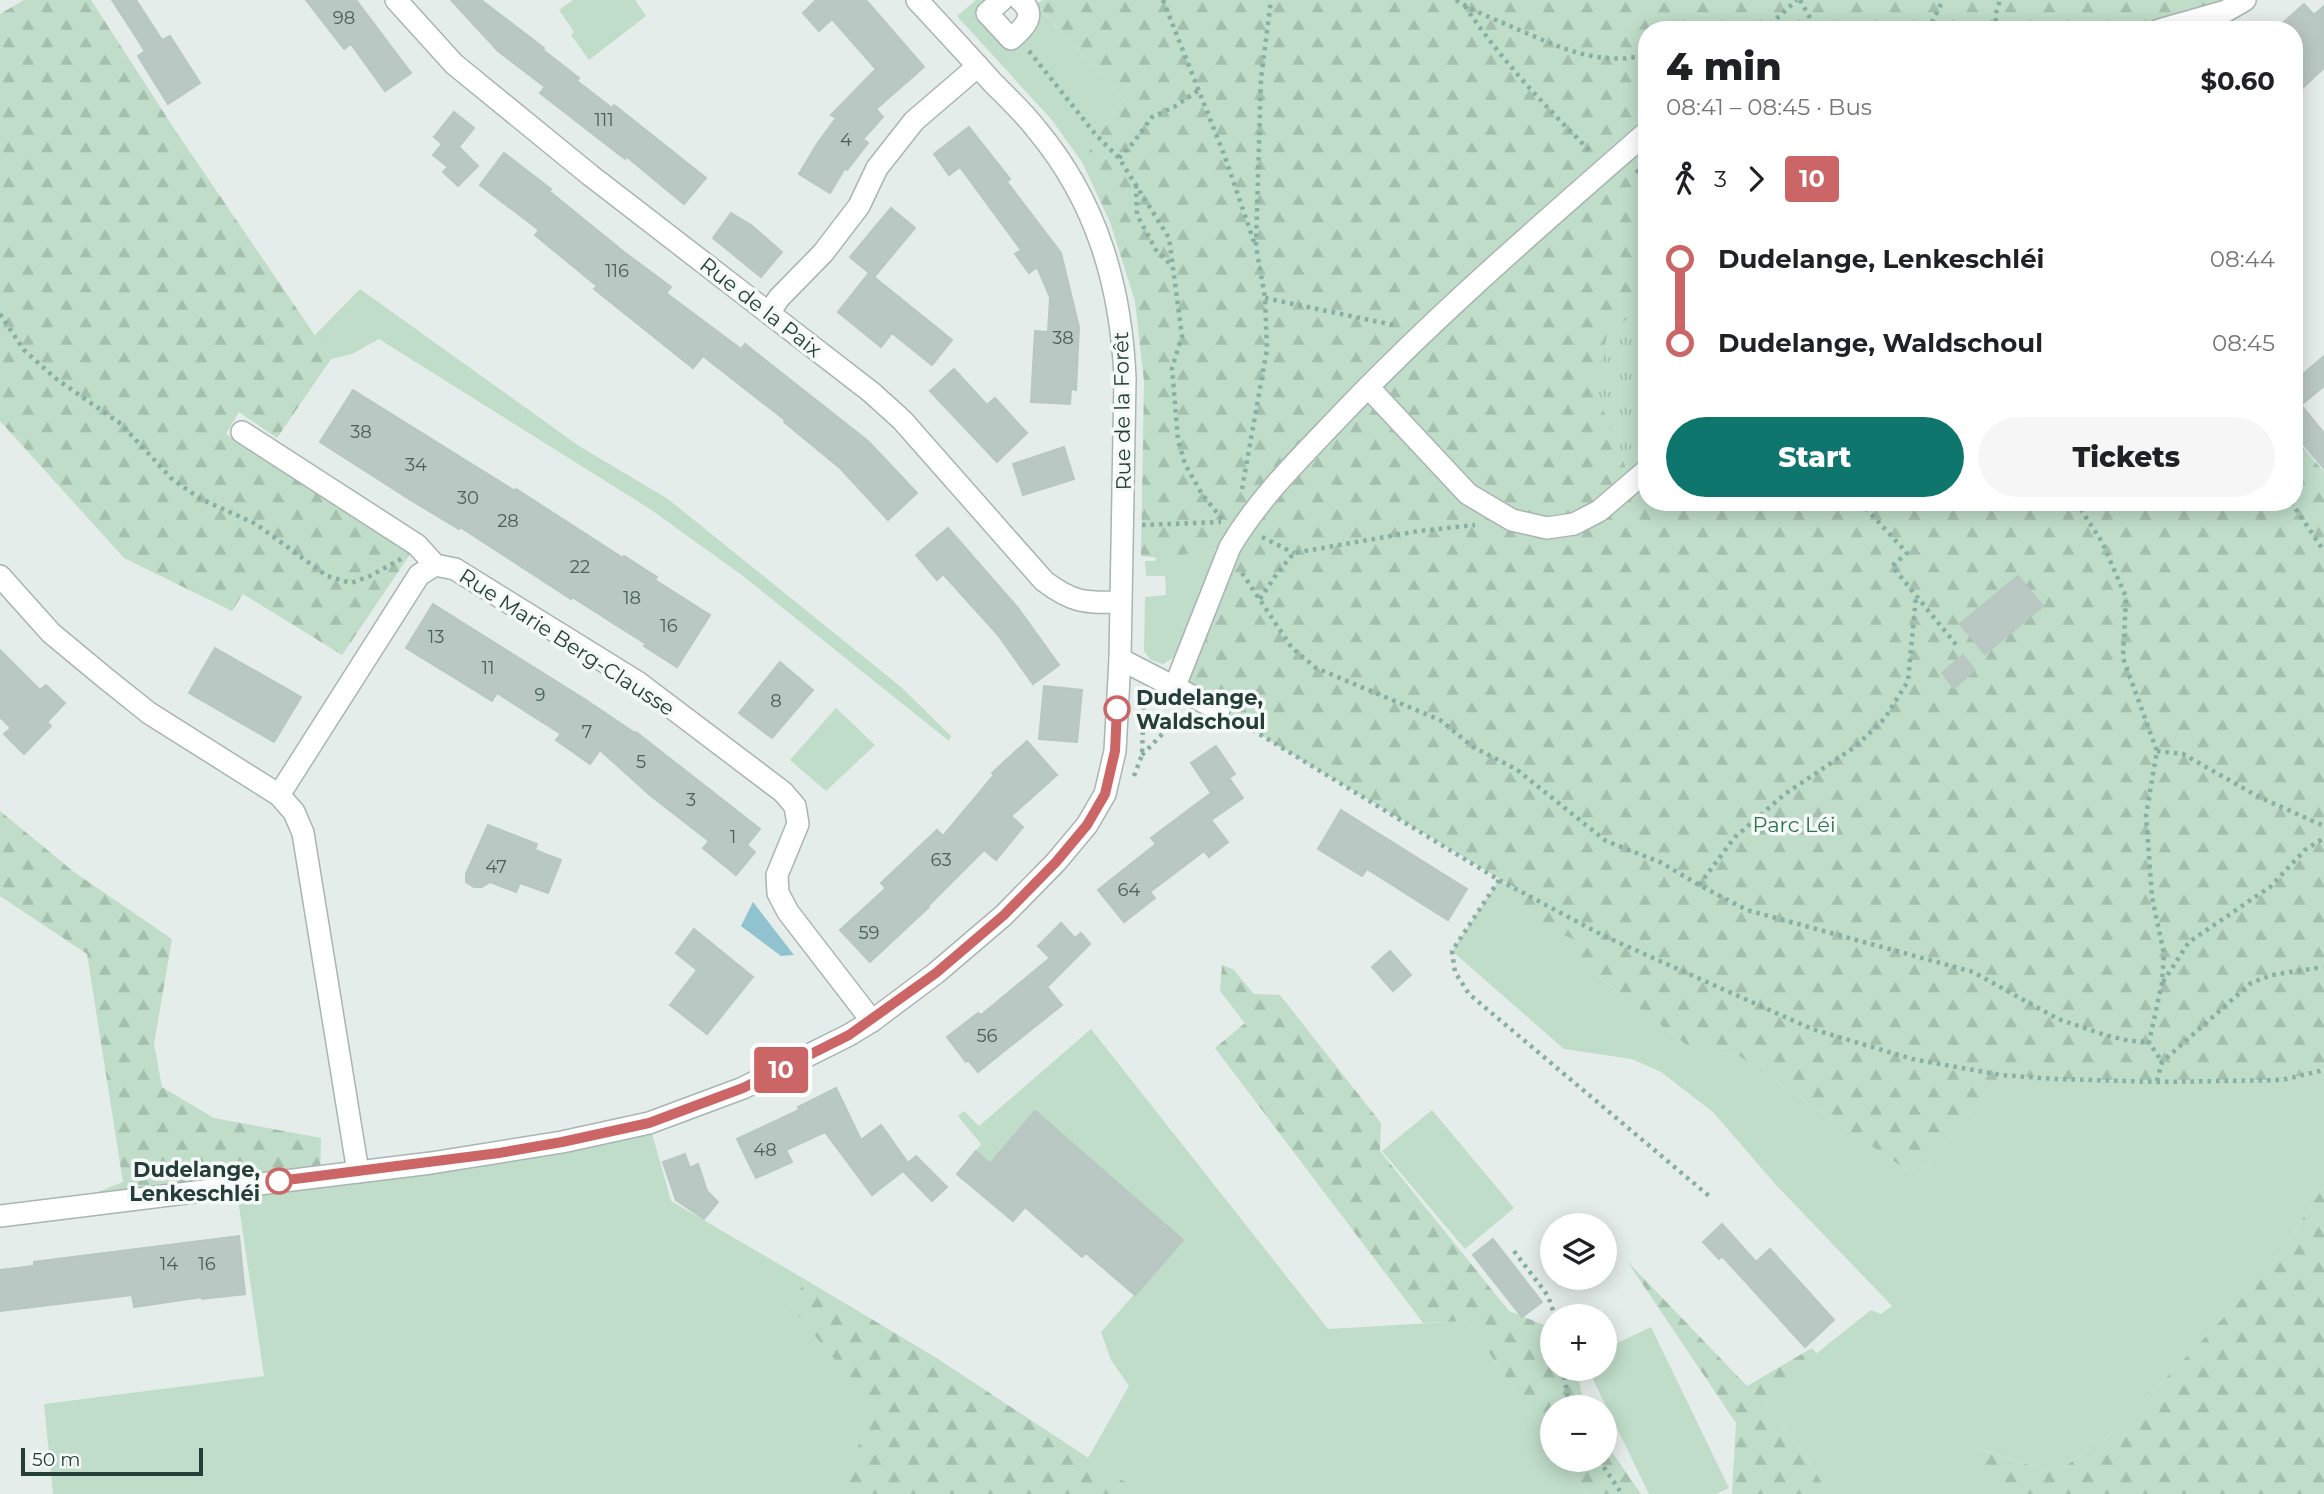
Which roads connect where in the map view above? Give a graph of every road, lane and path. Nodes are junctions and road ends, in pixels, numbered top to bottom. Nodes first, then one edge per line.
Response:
1 (396, 0) edge
2 (917, 0) edge
3 (1002, 0) edge
4 (1020, 0) edge
5 (1163, 0) edge
6 (1271, 0) edge
7 (1456, 0) edge
8 (1799, 0) edge
9 (1943, 0) edge
10 (2000, 0) edge
11 (2245, 0) edge
12 (1465, 6) junction
13 (1774, 21) edge
14 (1812, 21) edge
15 (1932, 21) edge
16 (1996, 21) edge
17 (2191, 21) edge
18 (1016, 35) junction
19 (1638, 57) edge
20 (978, 66) junction
21 (1199, 90) junction
22 (1638, 140) edge
23 (1119, 158) junction
24 (1606, 168) junction
25 (1136, 183) junction
26 (1256, 246) junction
27 (1173, 266) junction
28 (1265, 298) junction
29 (769, 313) junction
30 (0, 314) edge
31 (1424, 331) junction
32 (1368, 387) junction
33 (242, 432) dead end
34 (1638, 478) edge
35 (1868, 511) edge
36 (2082, 511) edge
37 (2297, 511) edge
38 (1512, 520) junction
39 (1122, 525) junction
40 (1233, 525) junction
41 (1230, 547) junction
42 (2324, 551) edge
43 (1294, 553) junction
44 (435, 565) junction
45 (0, 576) edge
46 (1916, 596) junction
47 (1260, 599) junction
48 (1120, 602) junction
49 (1958, 647) dead end
50 (1120, 659) junction
51 (1145, 670) junction
52 (1175, 686) junction
53 (1219, 710) joint
54 (1196, 718) dead end
55 (2157, 751) junction
56 (1142, 755) junction
57 (1133, 764) dead end
58 (279, 795) junction
59 (2324, 826) edge
60 (2324, 838) edge
61 (1499, 880) junction
62 (1699, 886) junction
63 (2323, 967) edge
64 (2162, 983) junction
65 (872, 1021) junction
66 (2149, 1042) junction
67 (2162, 1062) junction
68 (2324, 1070) edge
69 (2157, 1082) junction
70 (358, 1172) junction
71 (1709, 1196) dead end
72 (0, 1216) edge
73 (1514, 1251) dead end
74 (1551, 1304) edge
75 (1608, 1472) edge
76 (1622, 1494) edge

1 - 29 street, Rue de la Paix
2 - 20 street, Rue de la Forêt
3 - 18 street
4 - 18 street
5 - 21 path
6 - 26 path
7 - 12 path
8 - 13 path
8 - 14 path
9 - 15 path
10 - 16 path
11 - 17 street
12 - 19 path
12 - 24 path
18 - 23 path
20 - 29 street
20 - 39 street, Rue de la Forêt
21 - 23 path
21 - 26 path
22 - 24 street
23 - 25 path
24 - 31 street
25 - 27 path
25 - 27 path
26 - 28 path
27 - 40 path
28 - 31 path
28 - 40 path
29 - 48 street, Rue de la Paix
30 - 44 path
31 - 32 street
32 - 38 street
32 - 40 street
33 - 44 street, Rue Marie Berg-Clausse
34 - 38 street
35 - 46 path
36 - 55 path
37 - 42 path
38 - 43 path
39 - 40 path
39 - 48 street, Rue de la Forêt
40 - 41 street
40 - 43 path
41 - 47 path
41 - 52 street
43 - 47 path
44 - 58 street, Rue Marie Berg-Clausse
44 - 65 street, Rue Marie Berg-Clausse
45 - 58 street
46 - 49 path
46 - 62 path
47 - 62 path
48 - 50 street, Rue de la Forêt
50 - 51 street
50 - 65 street, Rue de la Forêt
51 - 52 street
51 - 56 path
52 - 53 street
53 - 61 path
54 - 56 path
55 - 59 path
55 - 64 path
56 - 57 path
58 - 70 street
60 - 64 path
61 - 69 path
61 - 71 path
62 - 66 path
63 - 67 path
64 - 66 path
65 - 70 street, Rue de la Forêt
66 - 67 path
67 - 69 path
68 - 69 path
70 - 72 street, Rue de la Forêt
73 - 74 path
75 - 76 path

